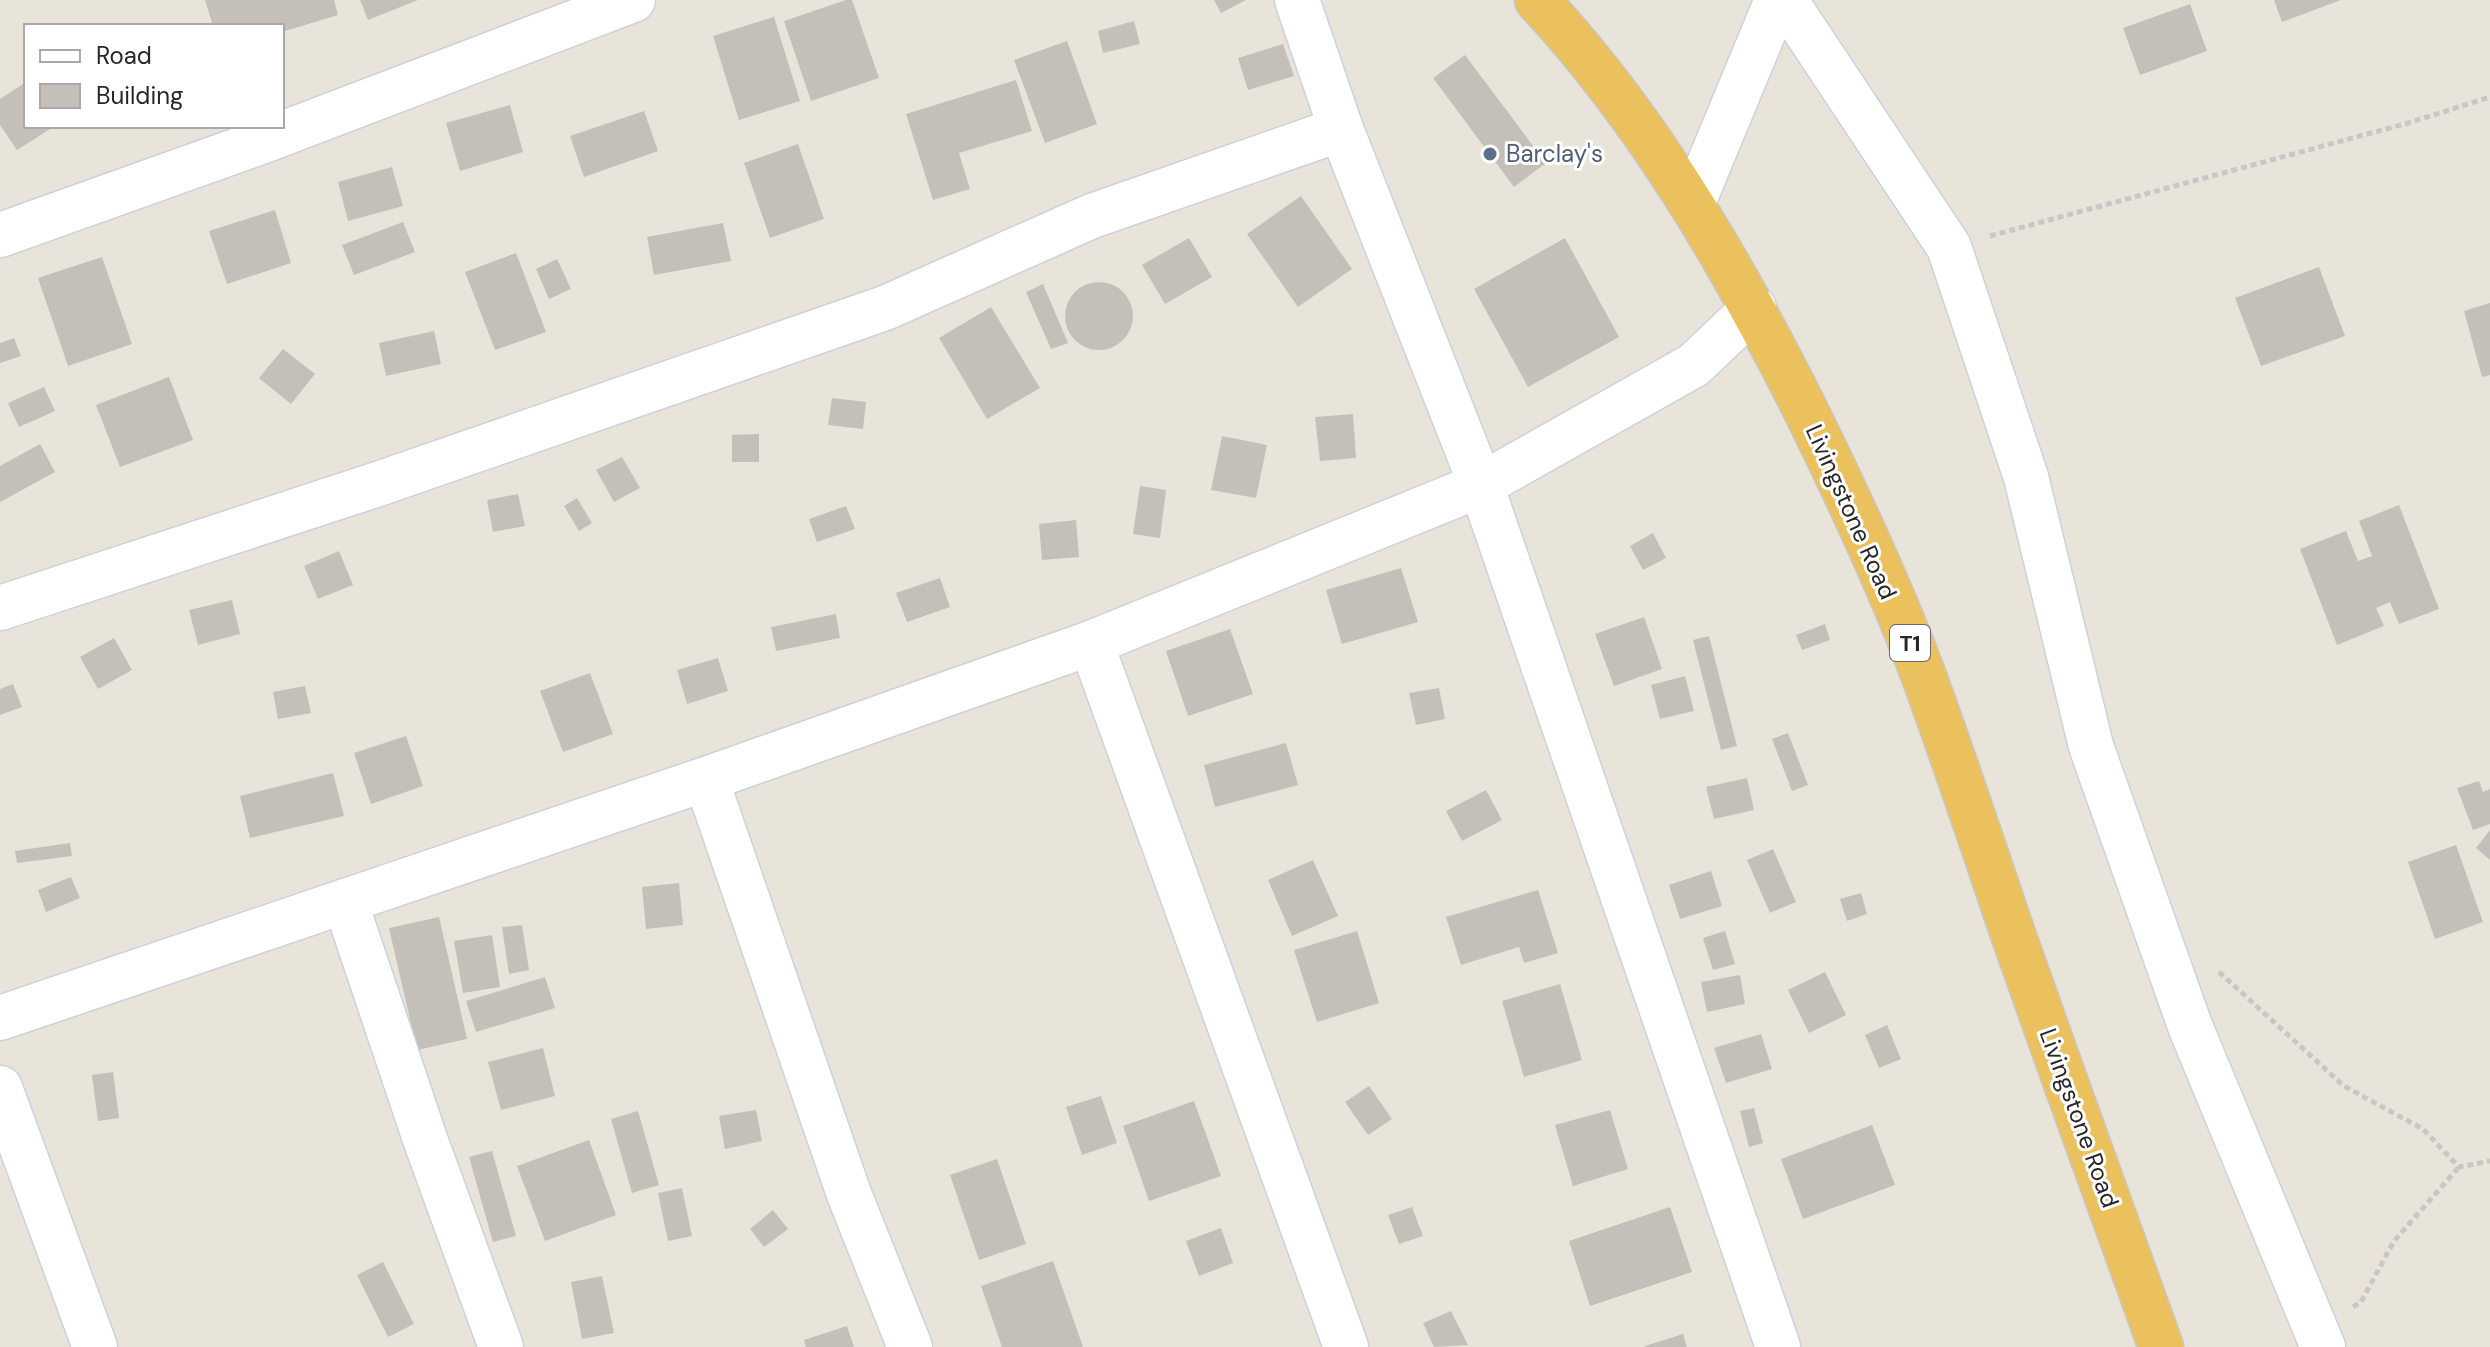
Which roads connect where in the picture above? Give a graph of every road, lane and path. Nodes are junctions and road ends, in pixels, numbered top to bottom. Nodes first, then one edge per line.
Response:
1 (633, 0) edge
2 (1297, 0) edge
3 (1537, 0) edge
4 (1777, 0) edge
5 (1785, 0) edge
6 (2490, 97) edge
7 (1341, 129) junction
8 (1692, 205) junction
9 (0, 235) edge
10 (1949, 247) junction
11 (1754, 308) junction
12 (1481, 485) junction
13 (0, 608) edge
14 (1091, 643) junction
15 (706, 779) junction
16 (345, 901) junction
17 (2212, 966) dead end
18 (0, 1018) edge
19 (0, 1088) edge
20 (2490, 1161) edge
21 (2459, 1167) junction
22 (2320, 1338) edge
23 (95, 1347) edge
24 (501, 1347) edge
25 (910, 1347) edge
26 (1346, 1347) edge
27 (1778, 1347) edge
28 (2161, 1347) edge

1 - 9 street
2 - 7 street
3 - 8 highway, Livingstone Road / T1
4 - 8 street
5 - 10 street
6 - 10 path
7 - 12 street
7 - 13 street
8 - 11 highway, Livingstone Road / T1
10 - 22 street
11 - 12 street
11 - 28 highway, Livingstone Road / T1
12 - 14 street
12 - 27 street
14 - 15 street
14 - 26 street
15 - 16 street
15 - 25 street
16 - 18 street
16 - 24 street
17 - 21 path
19 - 23 street
20 - 21 path
21 - 22 path

